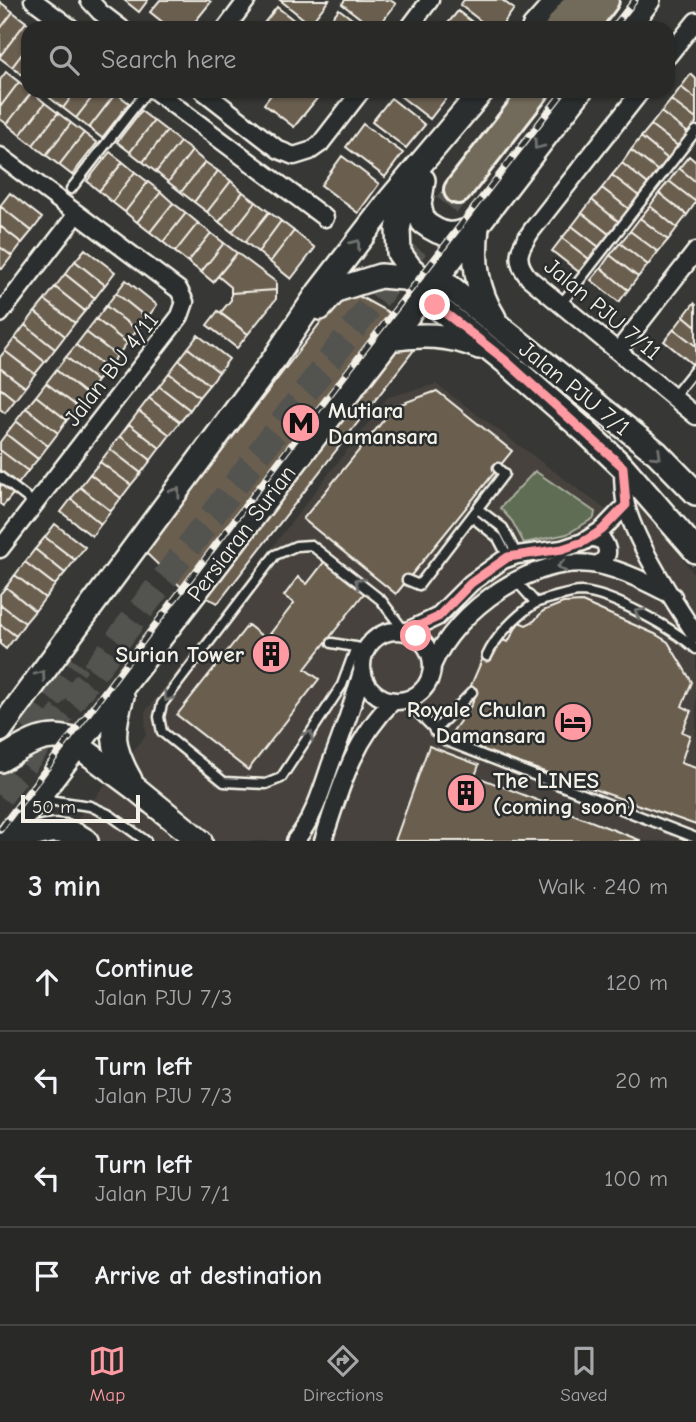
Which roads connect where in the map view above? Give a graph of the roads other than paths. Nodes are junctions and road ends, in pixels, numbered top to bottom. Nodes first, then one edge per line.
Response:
1 (33, 0) edge
2 (89, 0) edge
3 (247, 0) edge
4 (430, 0) edge
5 (559, 0) edge
6 (579, 0) edge
7 (605, 0) edge
8 (648, 0) edge
9 (62, 21) edge
10 (112, 21) edge
11 (231, 21) edge
12 (414, 21) edge
13 (540, 21) edge
14 (563, 21) edge
15 (588, 21) edge
16 (632, 21) edge
17 (696, 21) edge
18 (675, 48) edge
19 (142, 98) edge
20 (164, 98) edge
21 (212, 98) edge
22 (356, 98) edge
23 (476, 98) edge
24 (508, 98) edge
25 (529, 98) edge
26 (574, 98) edge
27 (636, 98) edge
28 (696, 131) edge
29 (0, 156) edge
30 (426, 159) junction
31 (71, 189) dead end
32 (77, 214) junction
33 (325, 218) dead end
34 (477, 227) junction
35 (696, 251) edge
36 (438, 293) junction
37 (561, 304) junction
38 (0, 314) edge
39 (509, 335) junction
40 (389, 339) junction
41 (618, 351) junction
42 (274, 359) junction
43 (505, 360) junction
44 (696, 368) edge
45 (673, 397) junction
46 (696, 416) edge
47 (623, 467) junction
48 (501, 471) dead end
49 (0, 477) edge
50 (696, 493) edge
51 (35, 504) junction
52 (626, 505) junction
53 (478, 509) junction
54 (472, 516) junction
55 (591, 537) junction
56 (0, 549) edge
57 (696, 551) edge
58 (513, 556) junction
59 (597, 565) junction
60 (408, 580) dead end
61 (516, 581) junction
62 (673, 596) junction
63 (536, 603) junction
64 (405, 632) junction
65 (696, 635) edge
66 (332, 643) dead end
67 (361, 648) junction
68 (696, 649) edge
69 (487, 656) dead end
70 (432, 666) junction
71 (362, 672) junction
72 (124, 687) junction
73 (472, 692) dead end
74 (399, 700) junction
75 (0, 730) edge
76 (434, 731) junction
77 (79, 746) junction
78 (0, 760) edge
79 (135, 788) junction
80 (38, 798) junction
81 (696, 838) edge
82 (4, 841) edge
83 (18, 841) edge
84 (86, 841) edge
85 (146, 841) edge
86 (200, 841) edge
87 (295, 841) edge
88 (323, 841) edge

1 - 9 street
2 - 10 street
3 - 11 street
4 - 12 street
5 - 13 street
6 - 14 main road
7 - 15 main road
8 - 16 street
17 - 18 street
19 - 31 lane
20 - 33 street
21 - 22 street
23 - 30 street
24 - 25 main road
26 -> 34 street, Persiaran Surian
27 - 37 street, Jalan PJU 7/11
28 - 37 lane
29 - 32 street, Jalan BU 4/11
30 - 34 street
30 - 36 street
42 -> 30 street
32 - 38 street
32 - 51 street, Jalan BU 4/11
34 - 36 street, Persiaran Surian
34 - 39 street
35 - 41 street
36 - 39 street, Jalan PJU 7/1
36 - 40 street, Persiaran Surian
36 - 42 street
36 - 43 street, Jalan PJU 7/1
37 - 41 street, Jalan PJU 7/11
39 -> 50 street, Jalan PJU 7/1
40 - 43 street
40 - 72 street, Persiaran Surian
41 - 45 street, Jalan PJU 7/11
75 -> 42 street
43 - 47 street, Jalan PJU 7/1
44 - 45 lane
45 - 46 street, Jalan PJU 7/11
47 - 52 street
47 - 57 street, Jalan PJU 7/1
48 - 53 lane
49 - 51 lane
51 - 56 street, Jalan BU 4/11
52 - 55 street
52 - 62 street
53 - 54 lane
53 - 58 lane
54 - 58 lane
54 - 60 lane
55 - 58 street
55 - 59 street
58 - 64 street
59 -> 61 street
59 - 62 street
61 - 63 lane
61 - 70 street
62 - 65 street
68 -> 63 lane
63 - 69 lane
64 - 67 street
64 -> 67 lane
64 - 70 street
66 - 67 lane
67 - 71 street
70 - 74 street
71 - 74 street
71 - 87 street
72 - 77 street, Persiaran Surian
72 - 79 street
73 - 76 lane
74 - 76 lane
74 - 88 street
76 - 81 lane
77 - 78 street
77 - 79 street
77 - 80 street, Persiaran Surian
79 - 86 street
80 - 82 street, Persiaran Surian
80 - 85 lane
83 - 84 street

